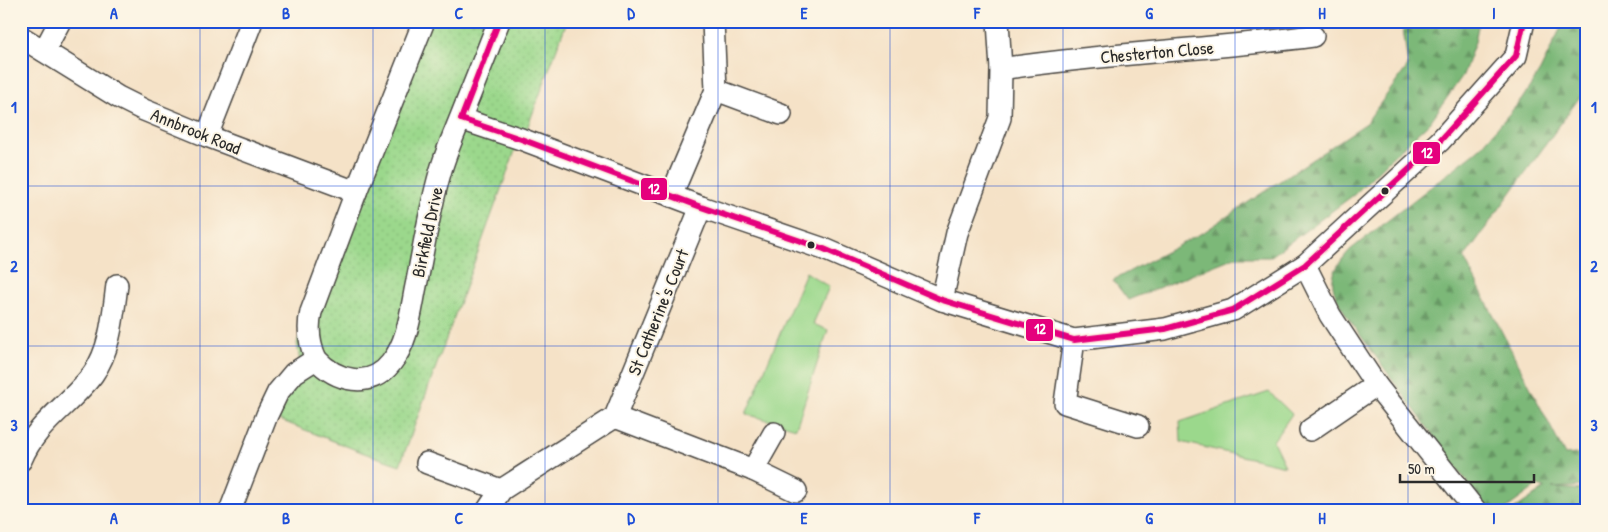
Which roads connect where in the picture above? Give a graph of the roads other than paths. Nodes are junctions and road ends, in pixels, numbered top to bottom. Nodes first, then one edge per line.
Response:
1 (60, 21) edge
2 (252, 21) edge
3 (424, 21) edge
4 (499, 21) edge
5 (713, 21) edge
6 (998, 21) edge
7 (1524, 21) edge
8 (1312, 36) dead end
9 (21, 38) edge
10 (44, 52) junction
11 (1001, 69) junction
12 (716, 90) junction
13 (781, 114) dead end
14 (460, 119) junction
15 (207, 136) junction
16 (356, 192) junction
17 (672, 196) junction
18 (700, 207) junction
19 (1305, 265) junction
20 (117, 285) dead end
21 (942, 300) junction
22 (1074, 340) junction
23 (316, 359) junction
24 (1376, 384) junction
25 (615, 417) junction
26 (1138, 426) dead end
27 (1310, 430) dead end
28 (774, 433) dead end
29 (21, 460) edge
30 (427, 463) dead end
31 (752, 470) junction
32 (501, 490) junction
33 (796, 491) dead end
34 (230, 511) edge
35 (488, 511) edge
36 (1476, 511) edge

1 - 10 street
2 - 15 street
3 - 16 street
4 - 14 street, Birkfield Drive
5 - 12 street
6 - 11 street
7 - 19 street
8 - 11 street, Chesterton Close
9 - 10 street, Annbrook Road
10 - 15 street, Annbrook Road
11 - 21 street
12 - 13 street
12 - 17 street
14 - 17 street
14 - 23 street, Birkfield Drive
15 - 16 street, Annbrook Road
16 - 23 street
17 - 18 street
18 - 21 street
18 - 25 street, St Catherine's Court
19 - 22 street
19 - 24 street
20 - 29 street
21 - 22 street
22 - 26 street
23 - 34 street
24 - 27 street
24 - 36 street
25 - 31 street
25 - 32 street
28 - 31 street
30 - 32 street
31 - 33 street
32 - 35 street

